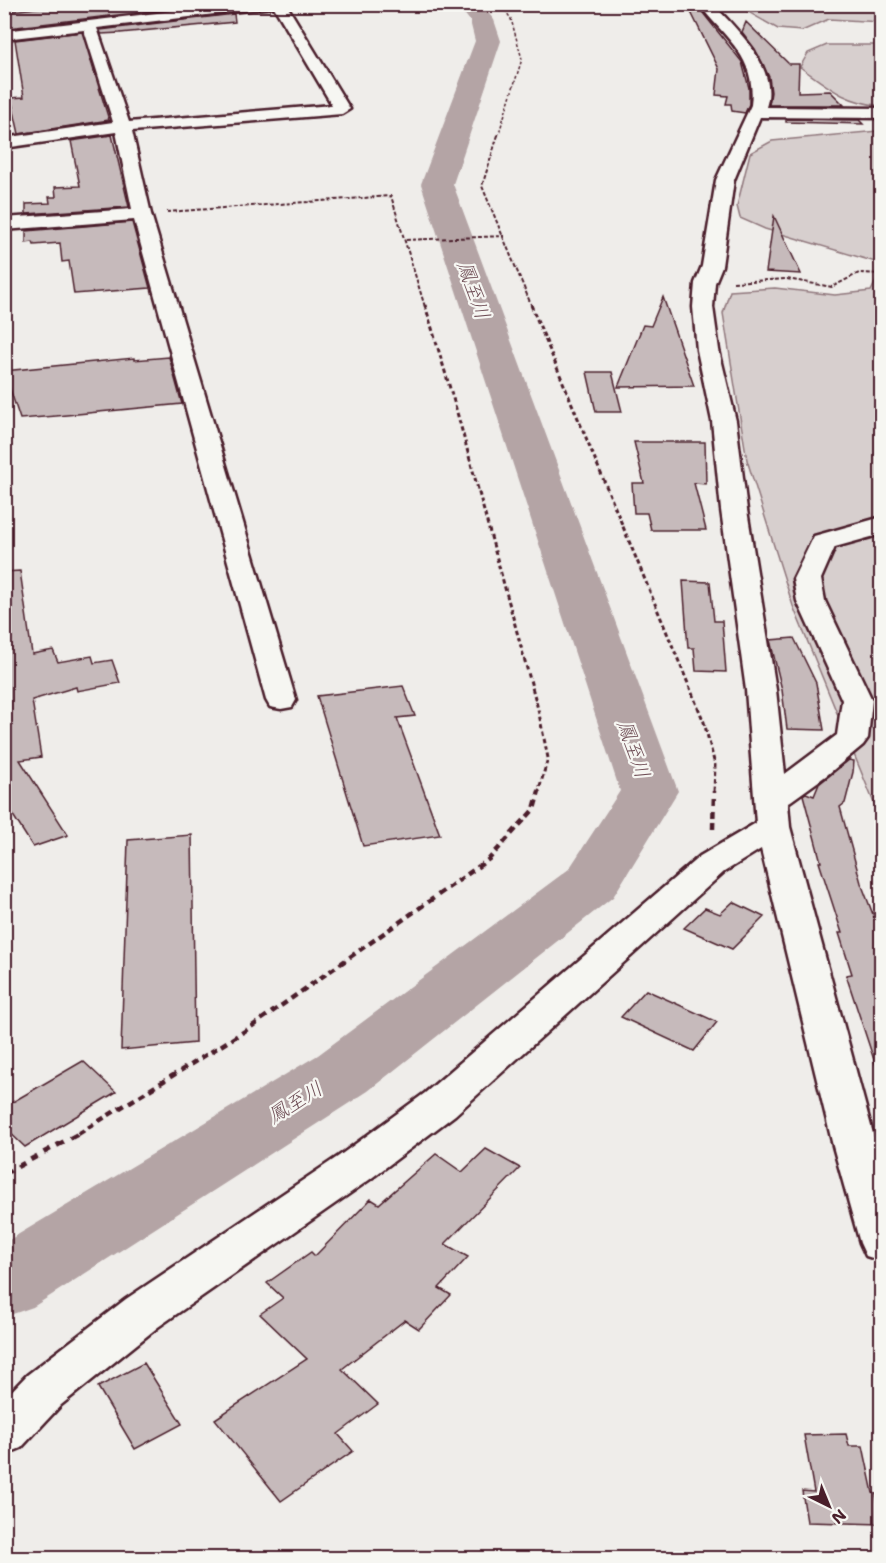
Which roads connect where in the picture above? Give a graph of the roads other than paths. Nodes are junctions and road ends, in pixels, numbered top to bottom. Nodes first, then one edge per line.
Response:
1 (272, 4) edge
2 (279, 4) edge
3 (705, 4) edge
4 (89, 26) junction
5 (4, 35) edge
6 (755, 112) junction
7 (882, 112) edge
8 (123, 127) junction
9 (4, 142) edge
10 (142, 214) junction
11 (4, 224) edge
12 (882, 525) edge
13 (280, 700) dead end
14 (771, 814) junction
15 (882, 1243) edge
16 (4, 1433) edge

1 - 4 street
2 - 8 street
3 - 6 street
4 - 5 street
4 - 8 street
6 - 7 street
6 - 14 street
8 - 9 street
8 - 10 street
10 - 11 street
10 - 13 street
12 - 14 street
14 - 15 street
14 - 16 street

